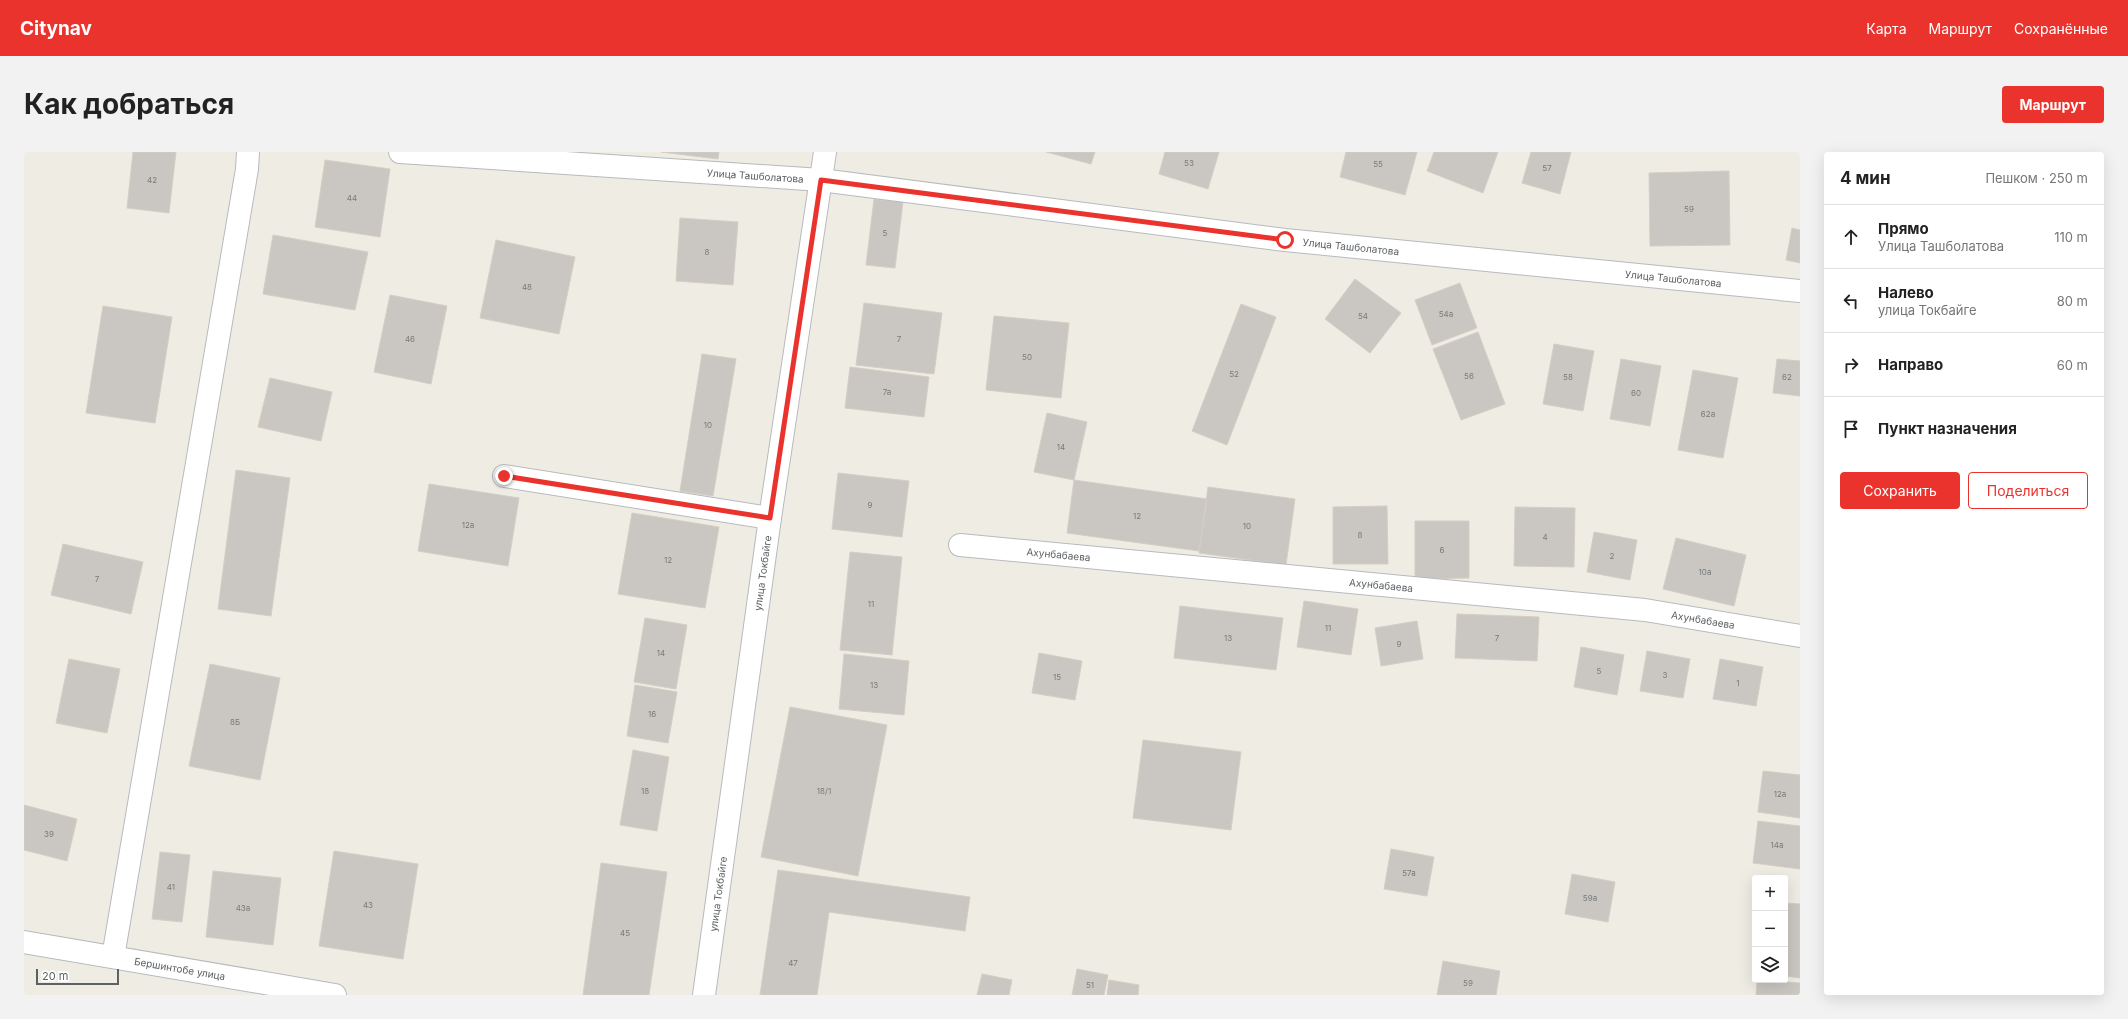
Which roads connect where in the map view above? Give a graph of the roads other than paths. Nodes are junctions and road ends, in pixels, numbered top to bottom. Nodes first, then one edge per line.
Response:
1 (248, 152) edge
2 (400, 152) edge
3 (825, 152) edge
4 (821, 180) junction
5 (1800, 291) edge
6 (504, 476) dead end
7 (770, 518) junction
8 (960, 545) dead end
9 (1800, 636) edge
10 (24, 942) edge
11 (113, 957) junction
12 (335, 995) edge
13 (704, 995) edge

1 - 11 street
2 - 4 street, Улица Ташболатова
3 - 4 street, улица Токбайге
4 - 5 street, Улица Ташболатова
4 - 7 street, улица Токбайге
6 - 7 street
7 - 13 street, улица Токбайге
8 - 9 street, Ахунбабаева
10 - 11 street, Бершинтобе улица
11 - 12 street, Бершинтобе улица

